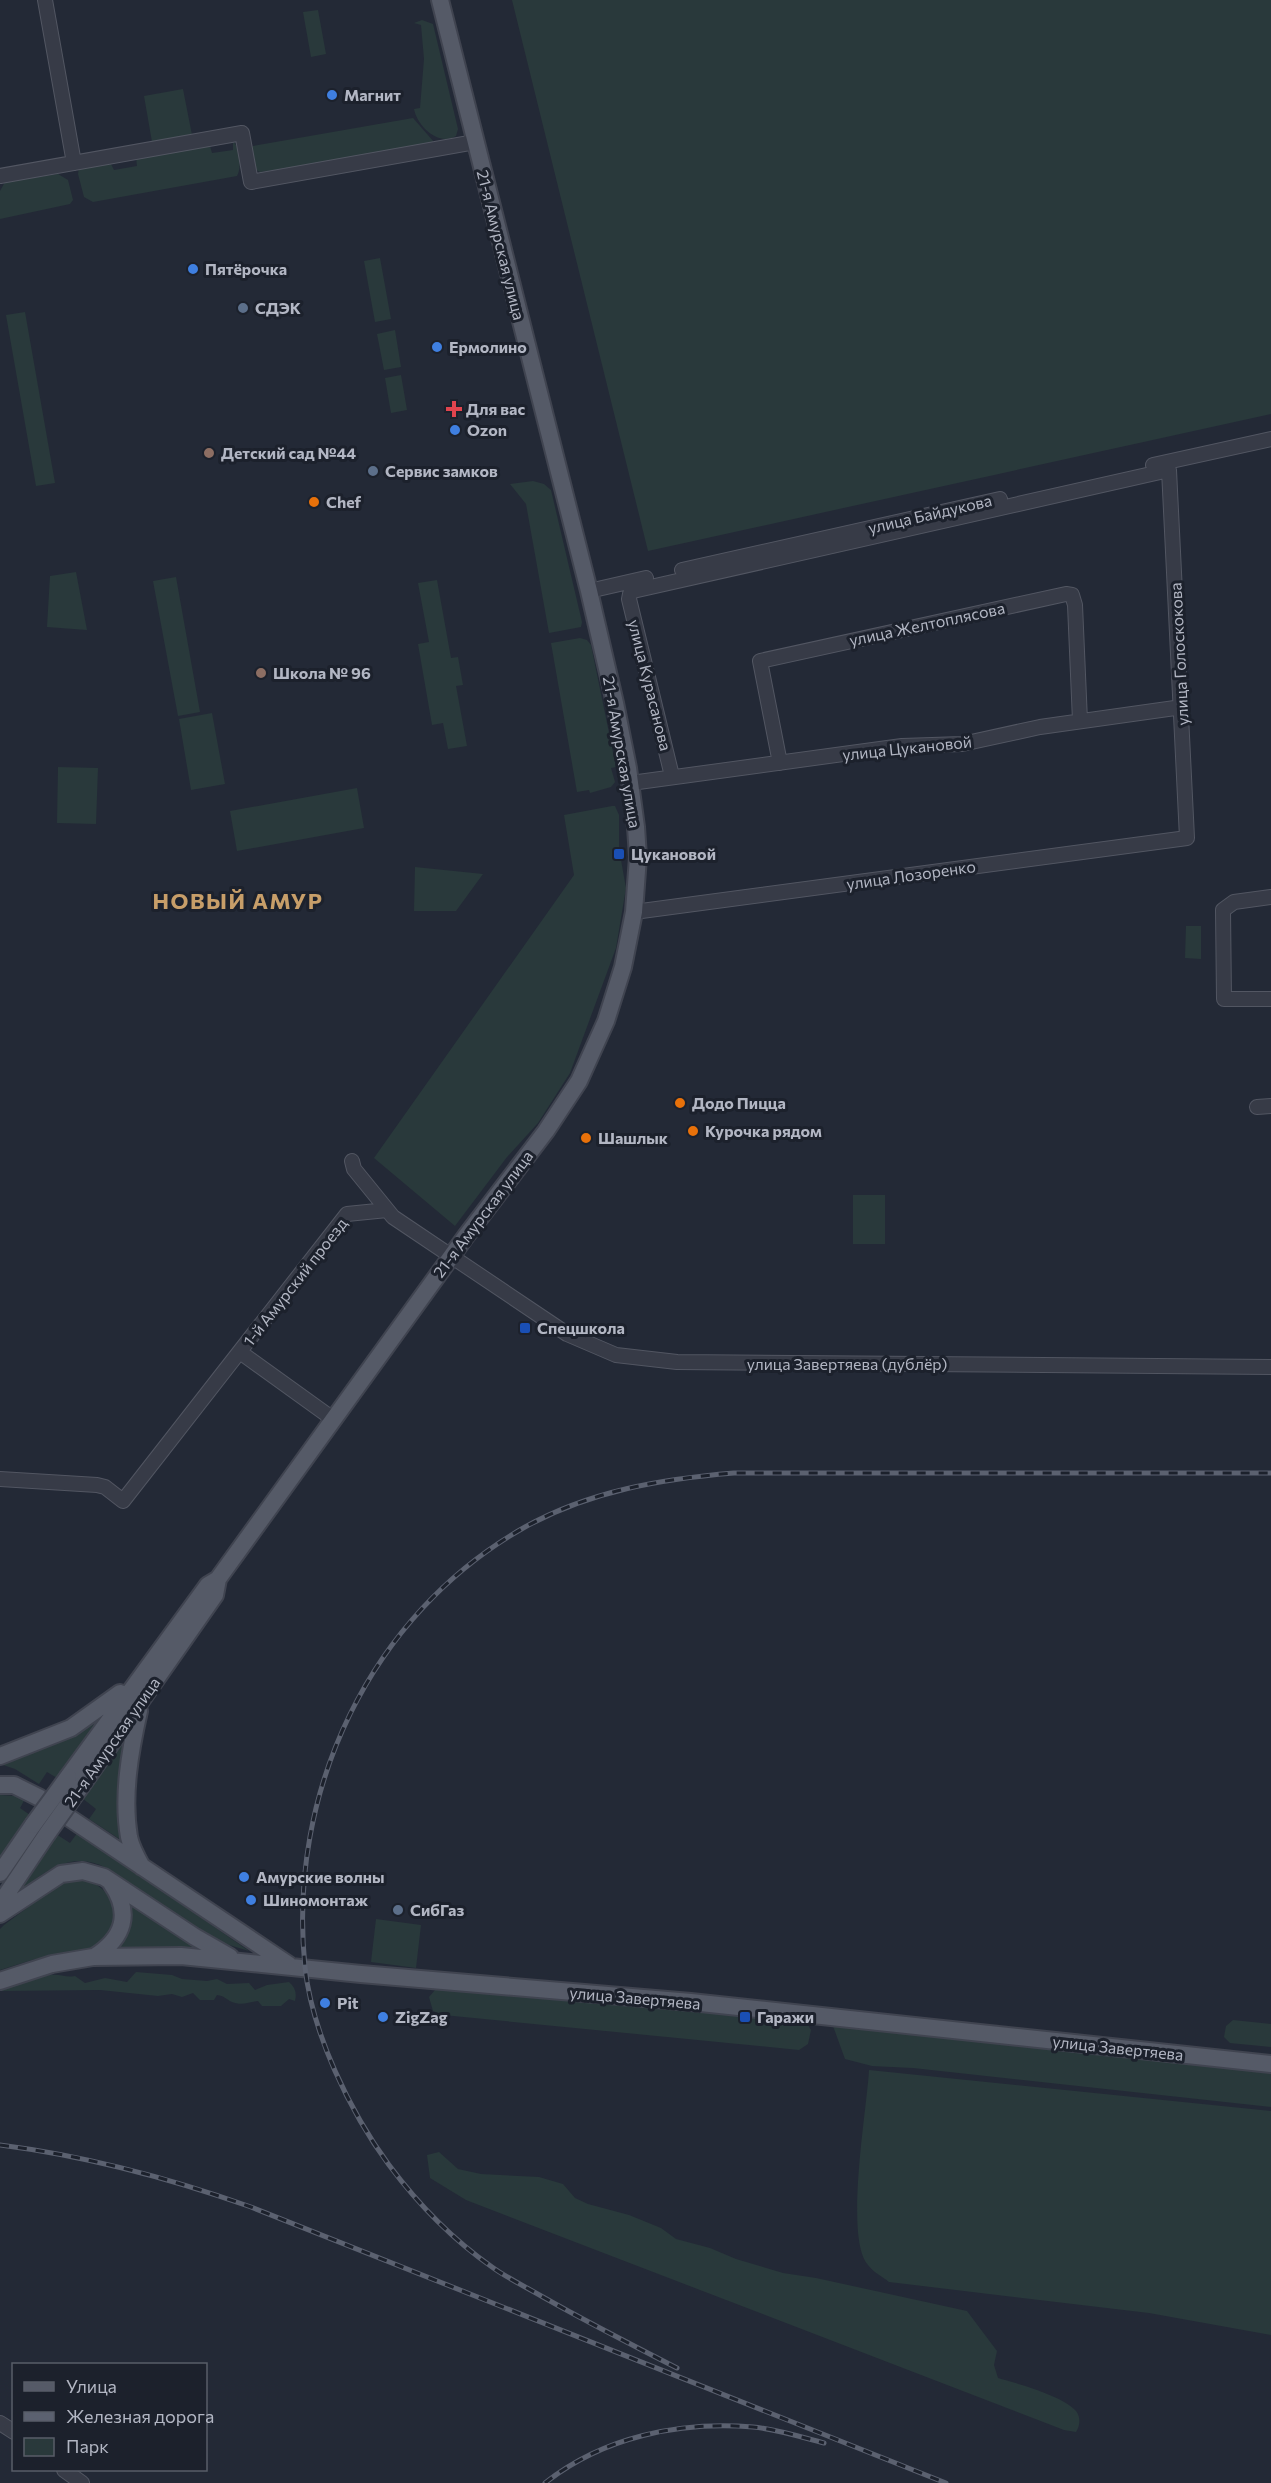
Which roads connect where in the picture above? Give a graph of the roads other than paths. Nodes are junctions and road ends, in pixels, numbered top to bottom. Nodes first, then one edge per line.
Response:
1 (45, 0) edge
2 (440, 0) edge
3 (475, 142) junction
4 (74, 163) junction
5 (0, 176) edge
6 (1271, 438) edge
7 (1169, 470) joint
8 (589, 591) junction
9 (630, 594) joint
10 (1182, 707) junction
11 (1080, 721) junction
12 (780, 763) junction
13 (672, 776) junction
14 (631, 783) junction
15 (1187, 838) joint
16 (1271, 897) edge
17 (634, 912) junction
18 (1271, 999) edge
19 (1271, 1106) edge
20 (1257, 1107) dead end
21 (352, 1161) dead end
22 (387, 1210) junction
23 (452, 1255) junction
24 (240, 1352) junction
25 (1271, 1367) edge
26 (333, 1419) junction
27 (0, 1479) edge
28 (136, 1695) junction
29 (0, 1756) edge
30 (0, 1773) edge
31 (0, 1785) edge
32 (68, 1817) dead end
33 (40, 1830) junction
34 (142, 1868) junction
35 (0, 1873) edge
36 (111, 1882) junction
37 (0, 1904) edge
38 (0, 1914) edge
39 (258, 1946) junction
40 (93, 1957) junction
41 (251, 1963) junction
42 (293, 1967) junction
43 (0, 1981) edge
44 (1271, 2064) edge
45 (67, 2471) edge
46 (82, 2483) edge

1 - 4 street
2 - 3 main road, 21-я Амурская улица
3 - 4 street
3 - 8 main road, 21-я Амурская улица
4 - 5 street
6 - 8 street, улица Байдукова
7 - 9 street, улица Байдукова
7 - 10 street, улица Голоскокова
8 - 14 main road, 21-я Амурская улица
9 - 13 street, улица Курасанова
10 - 11 street, улица Цукановой
10 - 15 street, улица Голоскокова
11 - 12 street, улица Цукановой
11 - 12 street, улица Желтоплясова
12 - 13 street, улица Цукановой
13 - 14 street, улица Цукановой
14 - 17 main road, 21-я Амурская улица
15 - 17 street, улица Лозоренко
16 - 18 street
17 - 23 main road, 21-я Амурская улица
19 - 20 street
21 - 22 street, улица Завертяева (дублёр)
22 - 23 street, улица Завертяева (дублёр)
22 - 24 street, 1-й Амурский проезд
23 - 25 street, улица Завертяева (дублёр)
23 - 26 main road, 21-я Амурская улица
24 - 26 street, 1-й Амурский проезд
24 - 27 street, 1-й Амурский проезд
26 - 28 main road, 21-я Амурская улица
28 - 29 main road
28 - 33 main road, 21-я Амурская улица, bridge
28 - 34 main road
30 - 31 main road
32 - 34 main road
33 - 35 main road, 21-я Амурская улица
33 - 37 main road, 21-я Амурская улица
34 - 39 main road
36 - 38 main road
36 - 40 main road
36 - 41 main road
39 - 41 main road
39 - 42 main road
40 - 41 main road, улица Завертяева
40 - 43 main road, улица Завертяева
41 - 42 main road, улица Завертяева
42 - 44 main road, улица Завертяева
45 - 46 street

